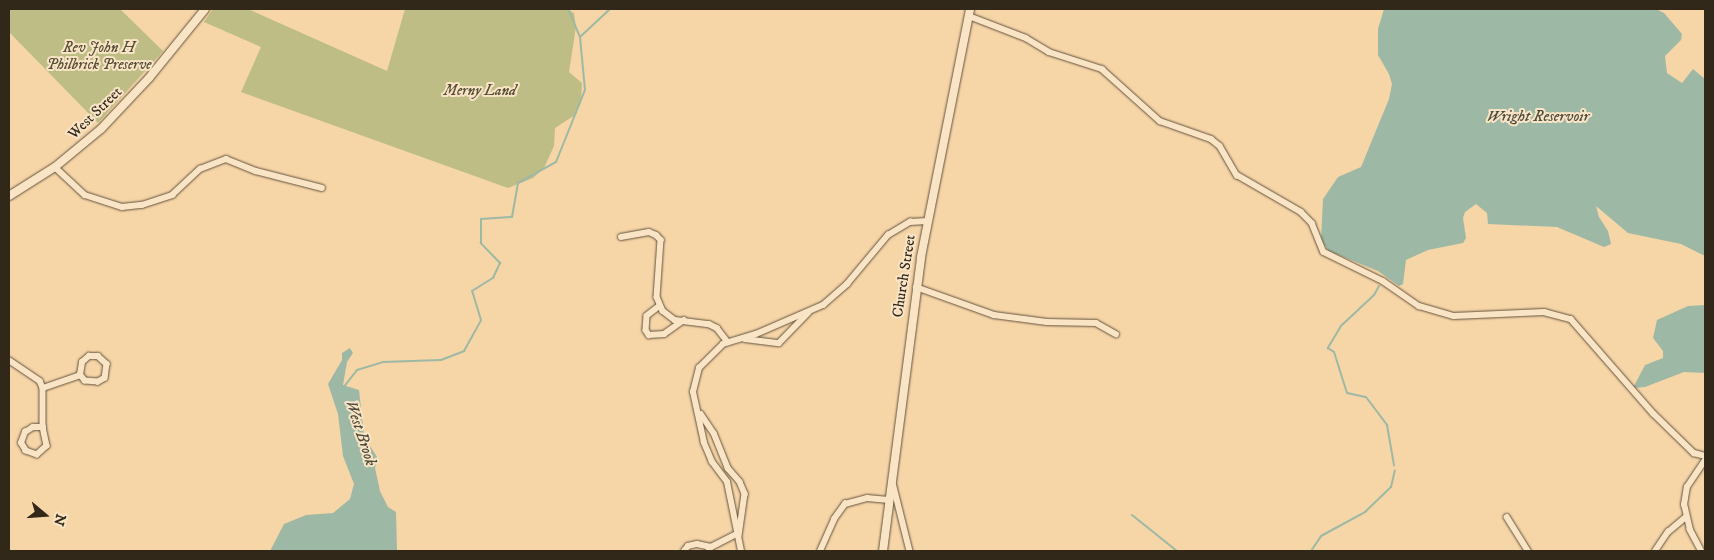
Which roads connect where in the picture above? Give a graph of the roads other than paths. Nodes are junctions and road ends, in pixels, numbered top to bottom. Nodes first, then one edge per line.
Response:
1 (205, 9) edge
2 (969, 12) edge
3 (55, 167) junction
4 (322, 188) dead end
5 (9, 196) edge
6 (928, 221) junction
7 (621, 237) dead end
8 (916, 287) junction
9 (660, 306) junction
10 (808, 312) junction
11 (684, 320) junction
12 (1116, 334) dead end
13 (743, 339) junction
14 (728, 342) junction
15 (9, 360) edge
16 (80, 375) junction
17 (43, 388) junction
18 (698, 410) junction
19 (43, 426) junction
20 (1705, 458) edge
21 (891, 478) junction
22 (889, 500) junction
23 (1507, 517) dead end
24 (1686, 517) junction
25 (737, 534) junction
26 (738, 542) junction
27 (710, 549) edge
28 (684, 551) edge
29 (741, 551) edge
30 (820, 551) edge
31 (883, 551) edge
32 (910, 551) edge
33 (1528, 551) edge
34 (1655, 551) edge
35 (1701, 551) edge

1 - 3 main road, West Street
2 - 6 main road, Church Street
2 - 20 street
3 - 4 street
3 - 5 main road, West Street
6 - 8 main road, Church Street
6 - 10 street
7 - 9 street
8 - 12 street
8 - 21 main road, Church Street
9 - 11 street
9 - 11 street
10 - 13 street
10 - 13 street
11 - 14 street
13 - 14 street
14 - 18 street
15 - 17 street
16 - 16 street
16 - 17 street
17 - 19 street
18 - 25 street
18 - 26 street
19 - 19 street
20 - 24 street
21 - 22 main road, Church Street
21 - 32 street
22 - 30 street
22 - 31 main road, Church Street
23 - 33 street
24 - 34 street
24 - 35 street
25 - 26 street
25 - 27 street
26 - 29 street
27 - 28 street

